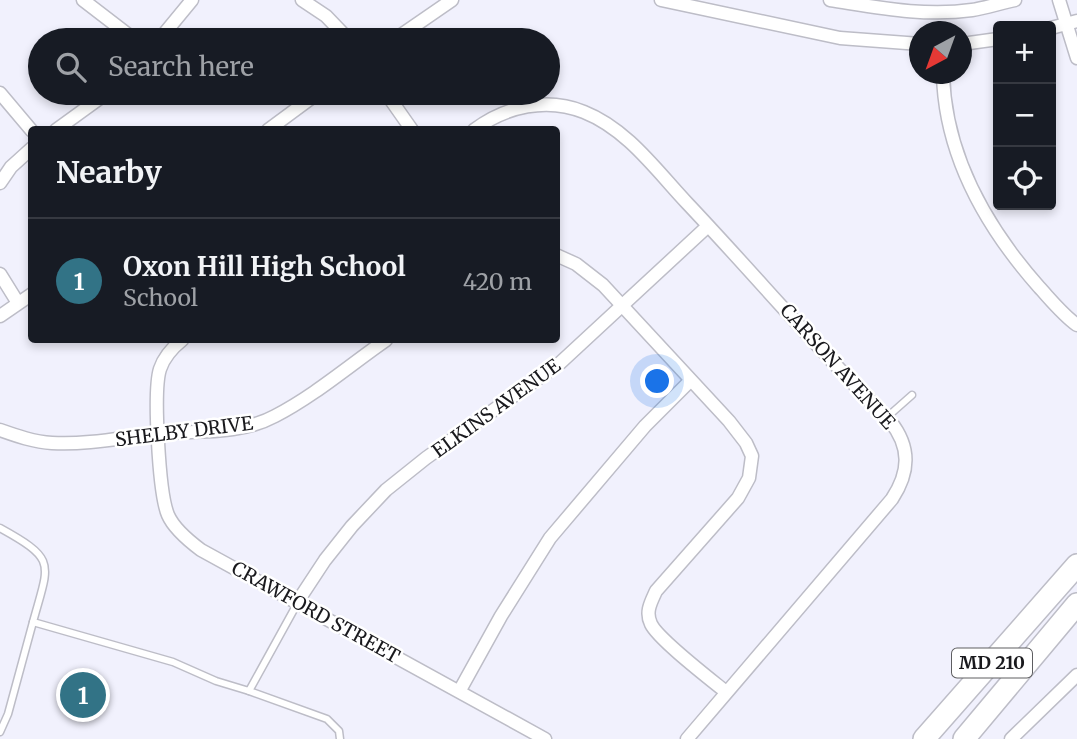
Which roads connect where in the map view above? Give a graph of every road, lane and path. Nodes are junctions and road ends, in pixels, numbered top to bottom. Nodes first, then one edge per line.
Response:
1 (83, 0) edge
2 (192, 0) edge
3 (302, 0) edge
4 (452, 0) edge
5 (661, 0) edge
6 (830, 0) edge
7 (1014, 0) edge
8 (1059, 0) edge
9 (1071, 23) edge
10 (119, 28) edge
11 (169, 28) edge
12 (338, 28) edge
13 (411, 28) edge
14 (993, 40) edge
15 (909, 43) edge
16 (972, 43) edge
17 (1077, 58) edge
18 (944, 84) edge
19 (0, 93) edge
20 (90, 105) edge
21 (302, 105) edge
22 (394, 105) edge
23 (528, 105) edge
24 (555, 105) edge
25 (28, 126) edge
26 (62, 126) edge
27 (273, 126) edge
28 (409, 126) edge
29 (481, 126) edge
30 (28, 152) edge
31 (0, 183) edge
32 (708, 226) junction
33 (560, 256) edge
34 (0, 274) edge
35 (28, 297) edge
36 (18, 303) junction
37 (621, 306) junction
38 (0, 316) edge
39 (1077, 325) edge
40 (179, 343) edge
41 (382, 343) edge
42 (690, 381) junction
43 (912, 395) dead end
44 (887, 418) junction
45 (0, 430) edge
46 (158, 434) junction
47 (0, 528) edge
48 (1077, 565) edge
49 (298, 601) junction
50 (1077, 604) edge
51 (33, 621) junction
52 (1077, 676) edge
53 (249, 691) junction
54 (460, 691) junction
55 (726, 692) junction
56 (0, 732) edge
57 (340, 739) edge
58 (545, 739) edge
59 (687, 739) edge
60 (924, 739) edge
61 (964, 739) edge
62 (1011, 739) edge

1 - 10 street
2 - 11 street
3 - 12 street
4 - 13 street
5 - 15 street
6 - 7 street
8 - 9 street
9 - 17 street
14 - 16 street
18 - 39 street
19 - 25 street
20 - 26 street
21 - 27 street
22 - 28 street
23 - 29 street, CARSON AVENUE
24 - 32 street, CARSON AVENUE
30 - 31 street
32 - 37 street, ELKINS AVENUE
32 - 44 street, CARSON AVENUE
33 - 37 street
34 - 36 street
35 - 36 street
36 - 38 street
37 - 42 street
37 - 49 street, ELKINS AVENUE
40 - 46 street, CRAWFORD STREET
41 - 46 street, SHELBY DRIVE
42 - 54 street
42 - 55 street
43 - 44 lane
44 - 55 street, CARSON AVENUE
45 - 46 street, SHELBY DRIVE
46 - 49 street, CRAWFORD STREET
47 - 51 lane
48 - 60 highway, MD 210
49 - 53 lane
49 - 54 street, CRAWFORD STREET
50 - 61 highway, MD 210
51 - 53 lane
51 - 56 lane
52 - 62 street
53 - 57 lane
54 - 58 street, CRAWFORD STREET
55 - 59 street, CARSON AVENUE

